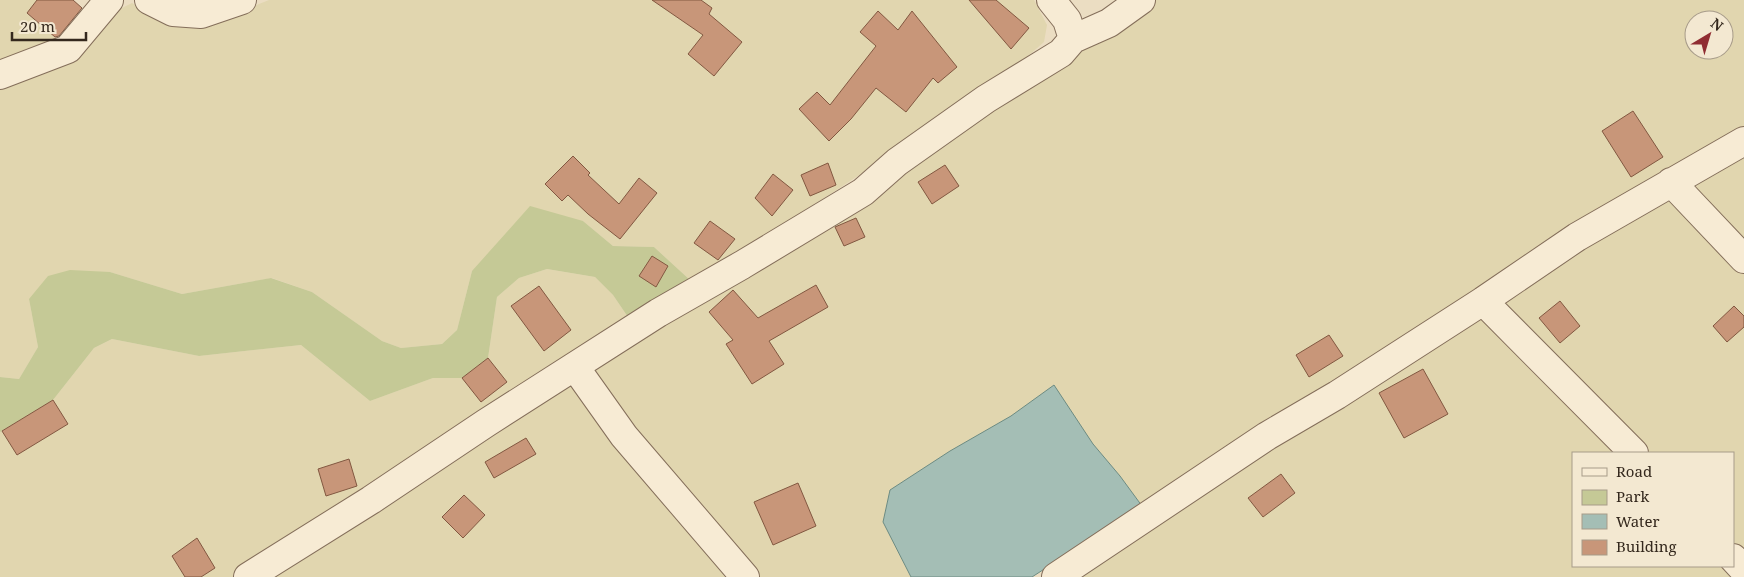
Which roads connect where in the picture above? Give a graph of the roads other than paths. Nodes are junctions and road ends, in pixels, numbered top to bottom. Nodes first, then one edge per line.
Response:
1 (109, 0) edge
2 (149, 0) edge
3 (242, 0) edge
4 (1051, 0) edge
5 (1141, 0) edge
6 (1073, 38) junction
7 (0, 75) edge
8 (1744, 141) edge
9 (1672, 182) junction
10 (1744, 258) edge
11 (1483, 301) junction
12 (575, 367) junction
13 (1633, 452) edge
14 (1734, 559) edge
15 (1744, 570) edge
16 (248, 577) edge
17 (745, 577) edge
18 (1056, 577) edge

1 - 7 street
2 - 3 street
4 - 6 street
5 - 6 street
6 - 12 street
8 - 9 street
9 - 10 street
9 - 11 street
11 - 13 street
11 - 18 street
12 - 16 street
12 - 17 street
14 - 15 street

